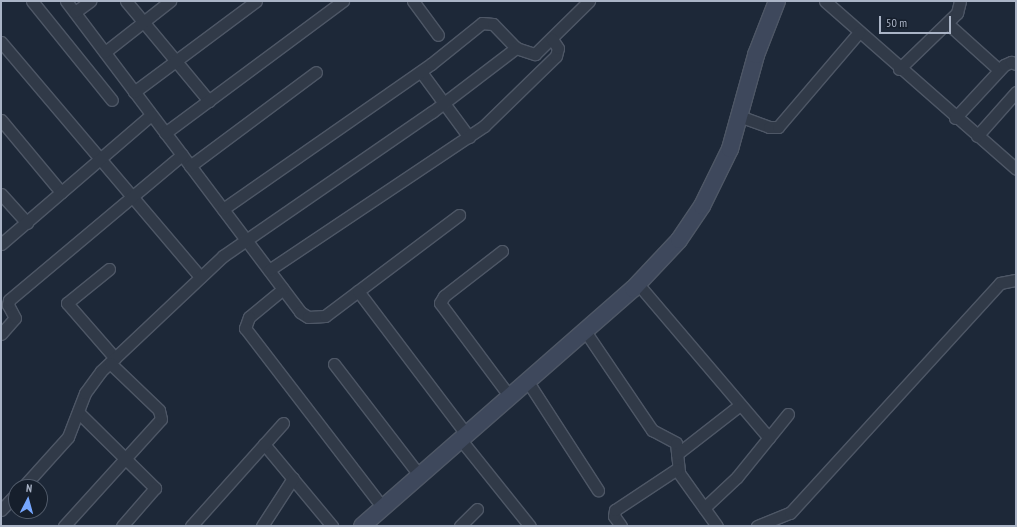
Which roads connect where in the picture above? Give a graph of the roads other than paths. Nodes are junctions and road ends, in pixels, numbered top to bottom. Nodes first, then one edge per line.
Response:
1 (32, 1) edge
2 (66, 1) edge
3 (90, 1) edge
4 (126, 1) edge
5 (170, 1) edge
6 (256, 1) edge
7 (343, 1) edge
8 (413, 1) edge
9 (589, 1) edge
10 (777, 1) edge
11 (825, 1) edge
12 (960, 1) edge
13 (75, 12) junction
14 (143, 22) junction
15 (947, 23) junction
16 (859, 32) junction
17 (438, 35) dead end
18 (552, 39) junction
19 (1, 42) edge
20 (516, 48) junction
21 (104, 52) junction
22 (176, 61) junction
23 (1016, 64) edge
24 (899, 69) junction
25 (999, 70) junction
26 (316, 72) dead end
27 (421, 72) junction
28 (134, 92) junction
29 (1016, 92) edge
30 (112, 100) dead end
31 (209, 101) junction
32 (445, 103) junction
33 (152, 115) junction
34 (739, 116) junction
35 (955, 118) junction
36 (3, 126) edge
37 (165, 133) junction
38 (977, 136) junction
39 (468, 137) junction
40 (182, 155) junction
41 (99, 160) junction
42 (190, 166) junction
43 (1016, 169) edge
44 (61, 192) junction
45 (1, 194) edge
46 (132, 198) junction
47 (223, 209) junction
48 (459, 215) dead end
49 (27, 223) junction
50 (245, 237) junction
51 (1, 244) edge
52 (502, 251) dead end
53 (109, 269) dead end
54 (269, 270) junction
55 (200, 277) junction
56 (1016, 280) edge
57 (638, 284) junction
58 (283, 289) junction
59 (358, 291) junction
60 (585, 331) junction
61 (1, 334) edge
62 (112, 361) junction
63 (334, 364) dead end
64 (528, 382) junction
65 (510, 397) junction
66 (740, 406) junction
67 (78, 413) junction
68 (788, 414) dead end
69 (283, 424) dead end
70 (464, 437) junction
71 (769, 438) junction
72 (264, 444) junction
73 (677, 454) junction
74 (127, 457) junction
75 (677, 469) junction
76 (420, 476) junction
77 (293, 478) junction
78 (30, 479) edge
79 (598, 490) dead end
80 (8, 503) edge
81 (383, 508) junction
82 (704, 508) junction
83 (477, 509) dead end
84 (1, 510) edge
85 (194, 525) edge
86 (64, 526) edge
87 (122, 526) edge
88 (262, 526) edge
89 (332, 526) edge
90 (362, 526) edge
91 (460, 526) edge
92 (530, 526) edge
93 (621, 526) edge
94 (717, 526) edge
95 (757, 526) edge

1 - 30 street
2 - 13 street
3 - 13 street
4 - 14 street
5 - 14 street
6 - 22 street
7 - 31 street
8 - 17 street
9 - 18 street
10 - 34 street
11 - 16 street
12 - 15 street
13 - 21 street
14 - 21 street
14 - 22 street
15 - 24 street
15 - 25 street
16 - 24 street
16 - 34 street
18 - 20 street
18 - 39 street
19 - 41 street
20 - 27 street
20 - 32 street
21 - 28 street
22 - 28 street
22 - 31 street
23 - 25 street
24 - 35 street
25 - 35 street
26 - 42 street
27 - 32 street
27 - 47 street
28 - 33 street
29 - 38 street
31 - 37 street
32 - 39 street
32 - 50 street
33 - 37 street
33 - 41 street
34 - 57 street
35 - 38 street
36 - 44 street
37 - 40 street
38 - 43 street
39 - 54 street
40 - 42 street
40 - 46 street
41 - 44 street
41 - 46 street
42 - 47 street
44 - 49 street
45 - 49 street
46 - 55 street
46 - 61 street
47 - 50 street
48 - 59 street
49 - 51 street
50 - 54 street
50 - 55 street
52 - 65 street
53 - 62 street
54 - 58 street
55 - 62 street
56 - 95 street
57 - 60 street
57 - 66 street
58 - 59 street
58 - 81 street
59 - 70 street
60 - 64 street
60 - 73 street
62 - 67 street
62 - 74 street
63 - 76 street
64 - 65 street
64 - 79 street
65 - 70 street
66 - 71 street
66 - 73 street
67 - 74 street
67 - 78 street
68 - 71 street
69 - 72 street
70 - 76 street
70 - 92 street
71 - 82 street
72 - 77 street
72 - 85 street
73 - 75 street
74 - 86 street
74 - 87 street
75 - 82 street
75 - 93 street
76 - 81 street
77 - 88 street
77 - 89 street
80 - 84 street
81 - 90 street
82 - 94 street
83 - 91 street

